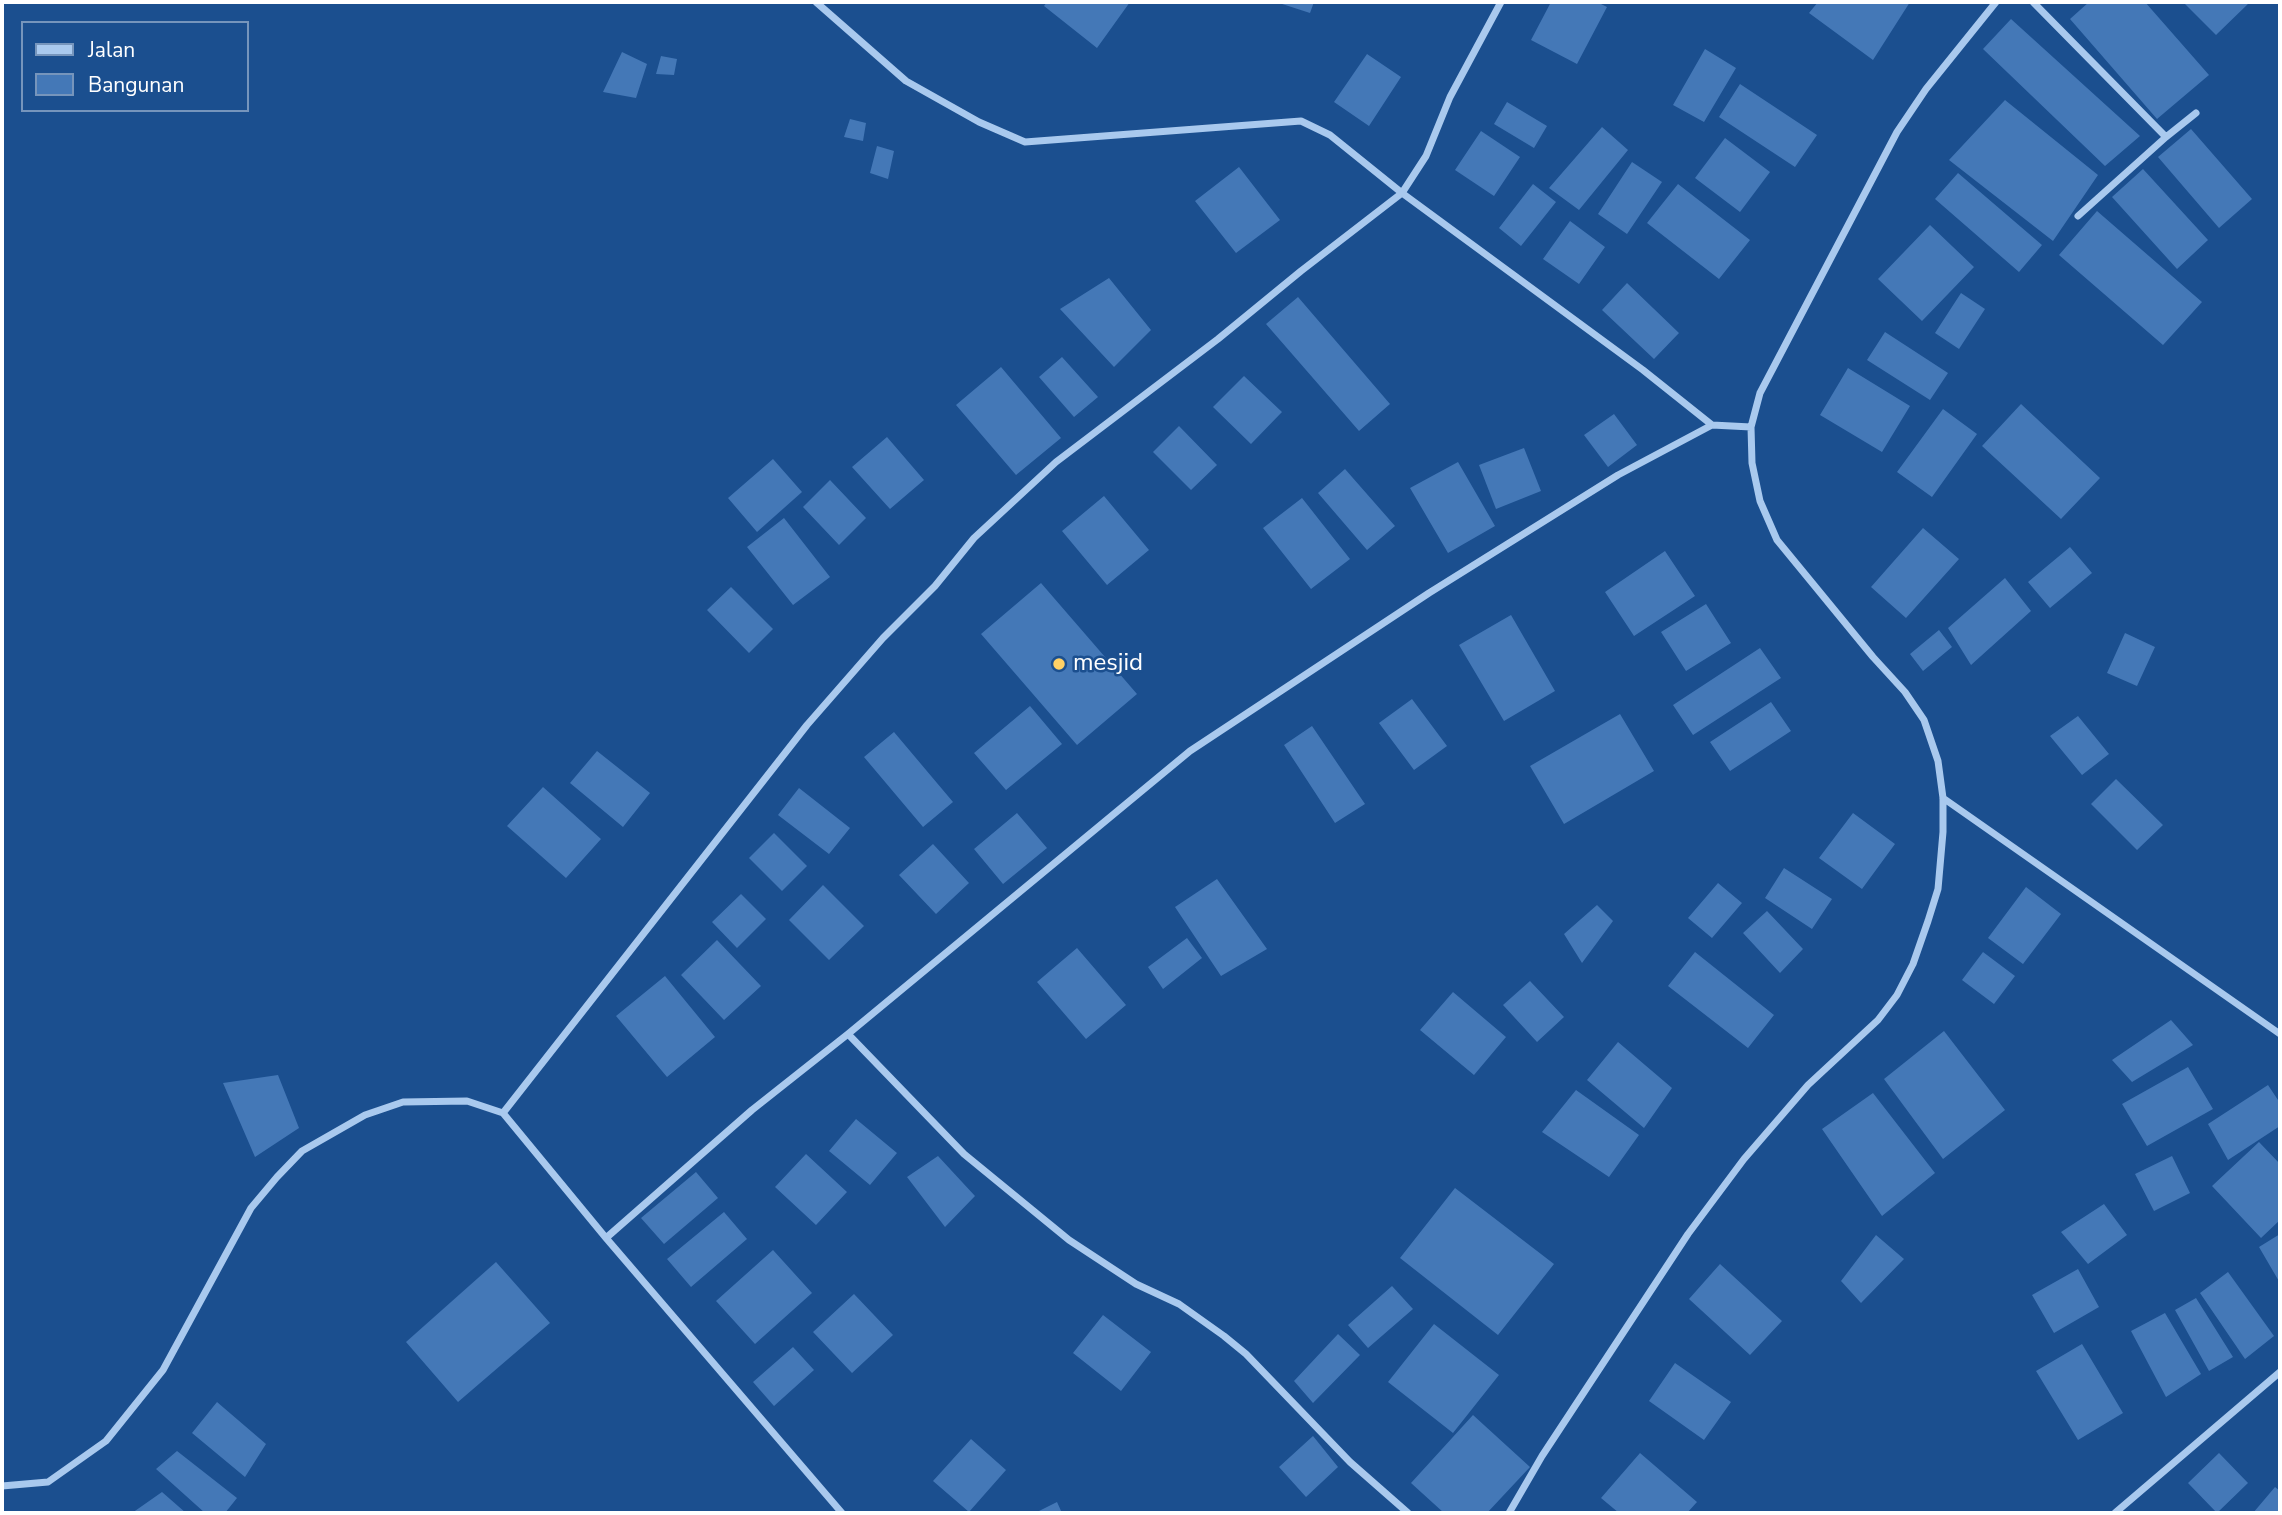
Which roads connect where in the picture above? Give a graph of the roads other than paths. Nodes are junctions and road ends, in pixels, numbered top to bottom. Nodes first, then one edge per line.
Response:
1 (816, 2) edge
2 (1502, 2) edge
3 (1996, 2) edge
4 (2034, 2) edge
5 (2196, 113) dead end
6 (2166, 136) junction
7 (1402, 193) junction
8 (2078, 216) dead end
9 (1712, 425) junction
10 (1751, 426) junction
11 (1943, 798) junction
12 (848, 1034) junction
13 (2280, 1034) edge
14 (503, 1113) junction
15 (606, 1238) junction
16 (2280, 1372) edge
17 (2, 1486) edge
18 (842, 1513) edge
19 (1408, 1513) edge
20 (1509, 1513) edge
21 (2115, 1513) edge

1 - 7 street
2 - 7 street
3 - 10 street
4 - 6 street
5 - 6 street
6 - 8 street
7 - 9 street
7 - 14 street
9 - 10 street
9 - 12 street
10 - 11 street
11 - 13 street
11 - 20 street
12 - 15 street
12 - 19 street
14 - 15 street
14 - 17 street
15 - 18 street
16 - 21 street

